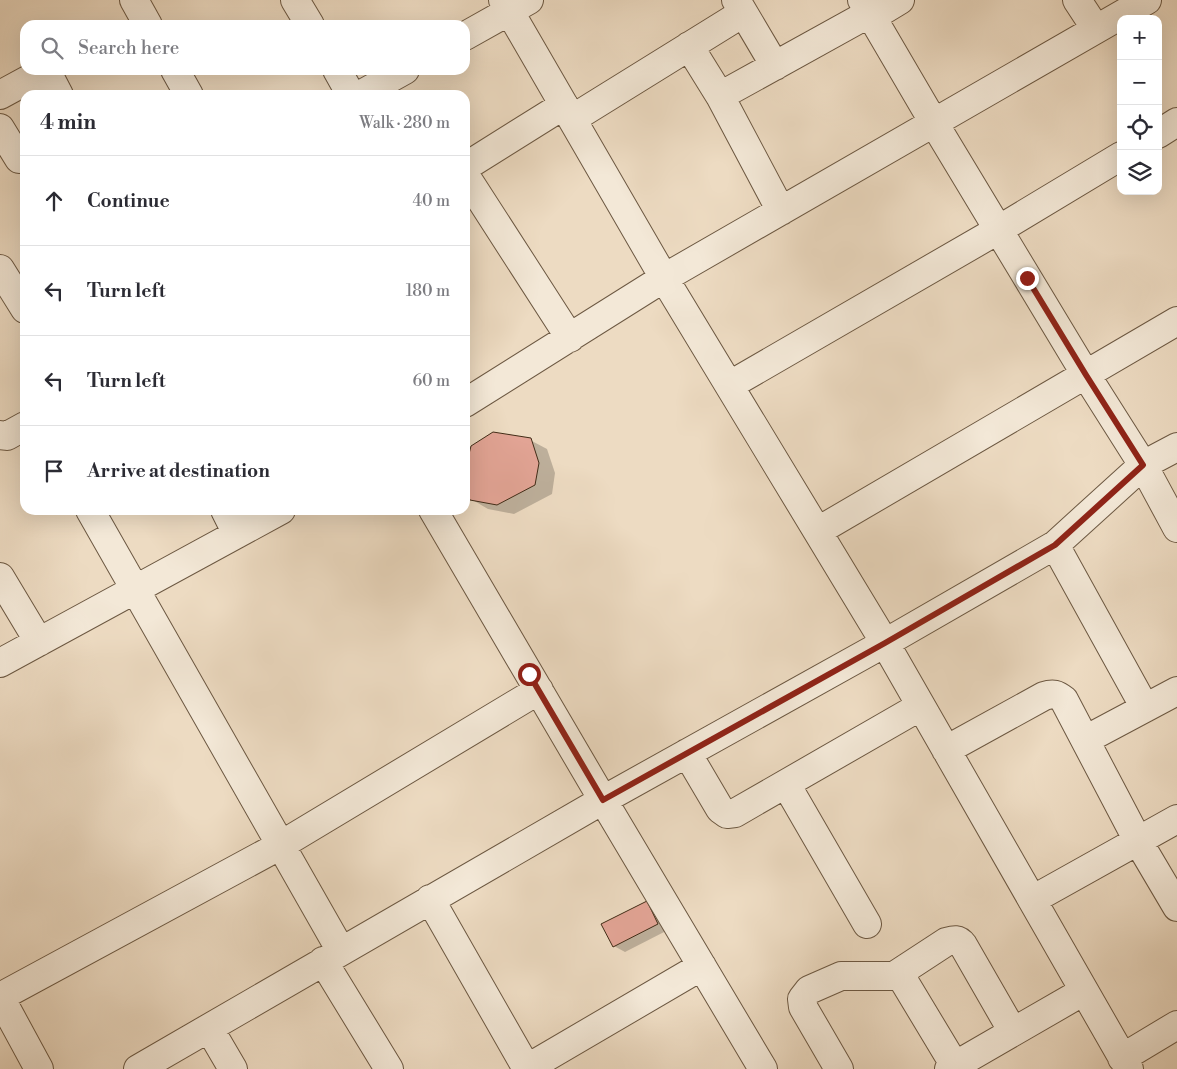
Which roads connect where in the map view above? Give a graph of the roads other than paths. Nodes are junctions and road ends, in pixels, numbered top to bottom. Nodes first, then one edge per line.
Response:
1 (295, 0) edge
2 (900, 0) edge
3 (1077, 0) edge
4 (1147, 0) edge
5 (514, 4) edge
6 (740, 6) edge
7 (868, 10) edge
8 (307, 20) edge
9 (1096, 29) junction
10 (470, 33) edge
11 (689, 46) junction
12 (775, 66) junction
13 (37, 75) edge
14 (49, 75) edge
15 (177, 75) edge
16 (339, 75) edge
17 (395, 75) edge
18 (56, 90) edge
19 (186, 90) edge
20 (348, 90) edge
21 (369, 90) edge
22 (0, 95) edge
23 (720, 96) junction
24 (568, 112) junction
25 (1177, 122) edge
26 (934, 123) junction
27 (0, 128) edge
28 (1162, 131) edge
29 (1117, 158) edge
30 (15, 161) edge
31 (470, 164) edge
32 (470, 182) edge
33 (781, 211) junction
34 (998, 230) junction
35 (0, 269) edge
36 (664, 278) junction
37 (20, 296) edge
38 (1177, 321) edge
39 (570, 338) junction
40 (1086, 375) junction
41 (730, 386) junction
42 (470, 401) edge
43 (20, 429) edge
44 (0, 436) edge
45 (1177, 447) edge
46 (1143, 465) junction
47 (93, 515) edge
48 (227, 515) edge
49 (271, 515) edge
50 (436, 515) edge
51 (1177, 528) edge
52 (818, 531) junction
53 (237, 534) junction
54 (1055, 545) junction
55 (0, 577) edge
56 (134, 590) junction
57 (39, 642) junction
58 (885, 643) junction
59 (0, 663) edge
60 (539, 690) junction
61 (1177, 691) edge
62 (921, 706) junction
63 (1145, 708) junction
64 (1085, 740) junction
65 (946, 750) junction
66 (687, 753) junction
67 (786, 784) junction
68 (603, 800) junction
69 (1177, 819) edge
70 (1138, 840) junction
71 (281, 845) junction
72 (430, 900) junction
73 (1032, 900) junction
74 (1177, 907) edge
75 (867, 924) dead end
76 (332, 956) junction
77 (702, 966) junction
78 (898, 973) junction
79 (1084, 991) junction
80 (1177, 1025) edge
81 (209, 1028) junction
82 (1013, 1032) junction
83 (1126, 1064) edge
84 (952, 1067) edge
85 (39, 1069) edge
86 (138, 1069) edge
87 (233, 1069) edge
88 (389, 1069) edge
89 (526, 1069) edge
90 (763, 1069) edge
91 (839, 1069) edge

1 - 8 street
2 - 7 street
3 - 9 street
4 - 9 street
5 - 10 street
5 - 24 street
6 - 11 street
6 - 12 street
7 - 12 street
7 - 26 street
9 - 26 street
11 - 23 street
11 - 24 street
12 - 23 street
13 - 22 street
14 - 18 street
15 - 19 street
16 - 20 street
17 - 21 street
23 - 33 street
24 - 31 street
24 - 36 street
25 - 28 street
26 - 33 street
26 - 34 street
27 - 30 street
29 - 34 street
32 - 39 street
33 - 36 street
34 - 40 street
34 - 41 street
35 - 37 street
36 - 39 street
36 - 41 street
38 - 40 street
39 - 42 street
40 - 46 street
40 - 52 street
41 - 52 street
43 - 44 street
45 - 46 street
46 - 51 street
46 - 54 street
47 - 56 street
48 - 53 street
49 - 53 street
50 - 60 street
52 - 58 street
53 - 56 street
54 - 58 street
54 - 63 street
55 - 57 street
56 - 57 street
56 - 71 street
57 - 59 street
58 - 62 street
58 - 66 street
60 - 68 street
60 - 71 street
61 - 63 street
62 - 65 street
62 - 67 street
63 - 64 street
64 - 65 street
64 - 70 street
65 - 73 street
66 - 67 street
66 - 68 street
67 - 75 street
68 - 72 street
68 - 77 street
69 - 70 street
70 - 73 street
70 - 74 street
71 - 76 street
71 - 85 street
72 - 76 street
72 - 89 street
73 - 79 street
76 - 81 street
76 - 88 street
77 - 89 street
77 - 90 street
78 - 82 street
78 - 84 street
78 - 91 street
79 - 82 street
79 - 83 street
80 - 83 street
81 - 86 street
81 - 87 street
82 - 84 street

